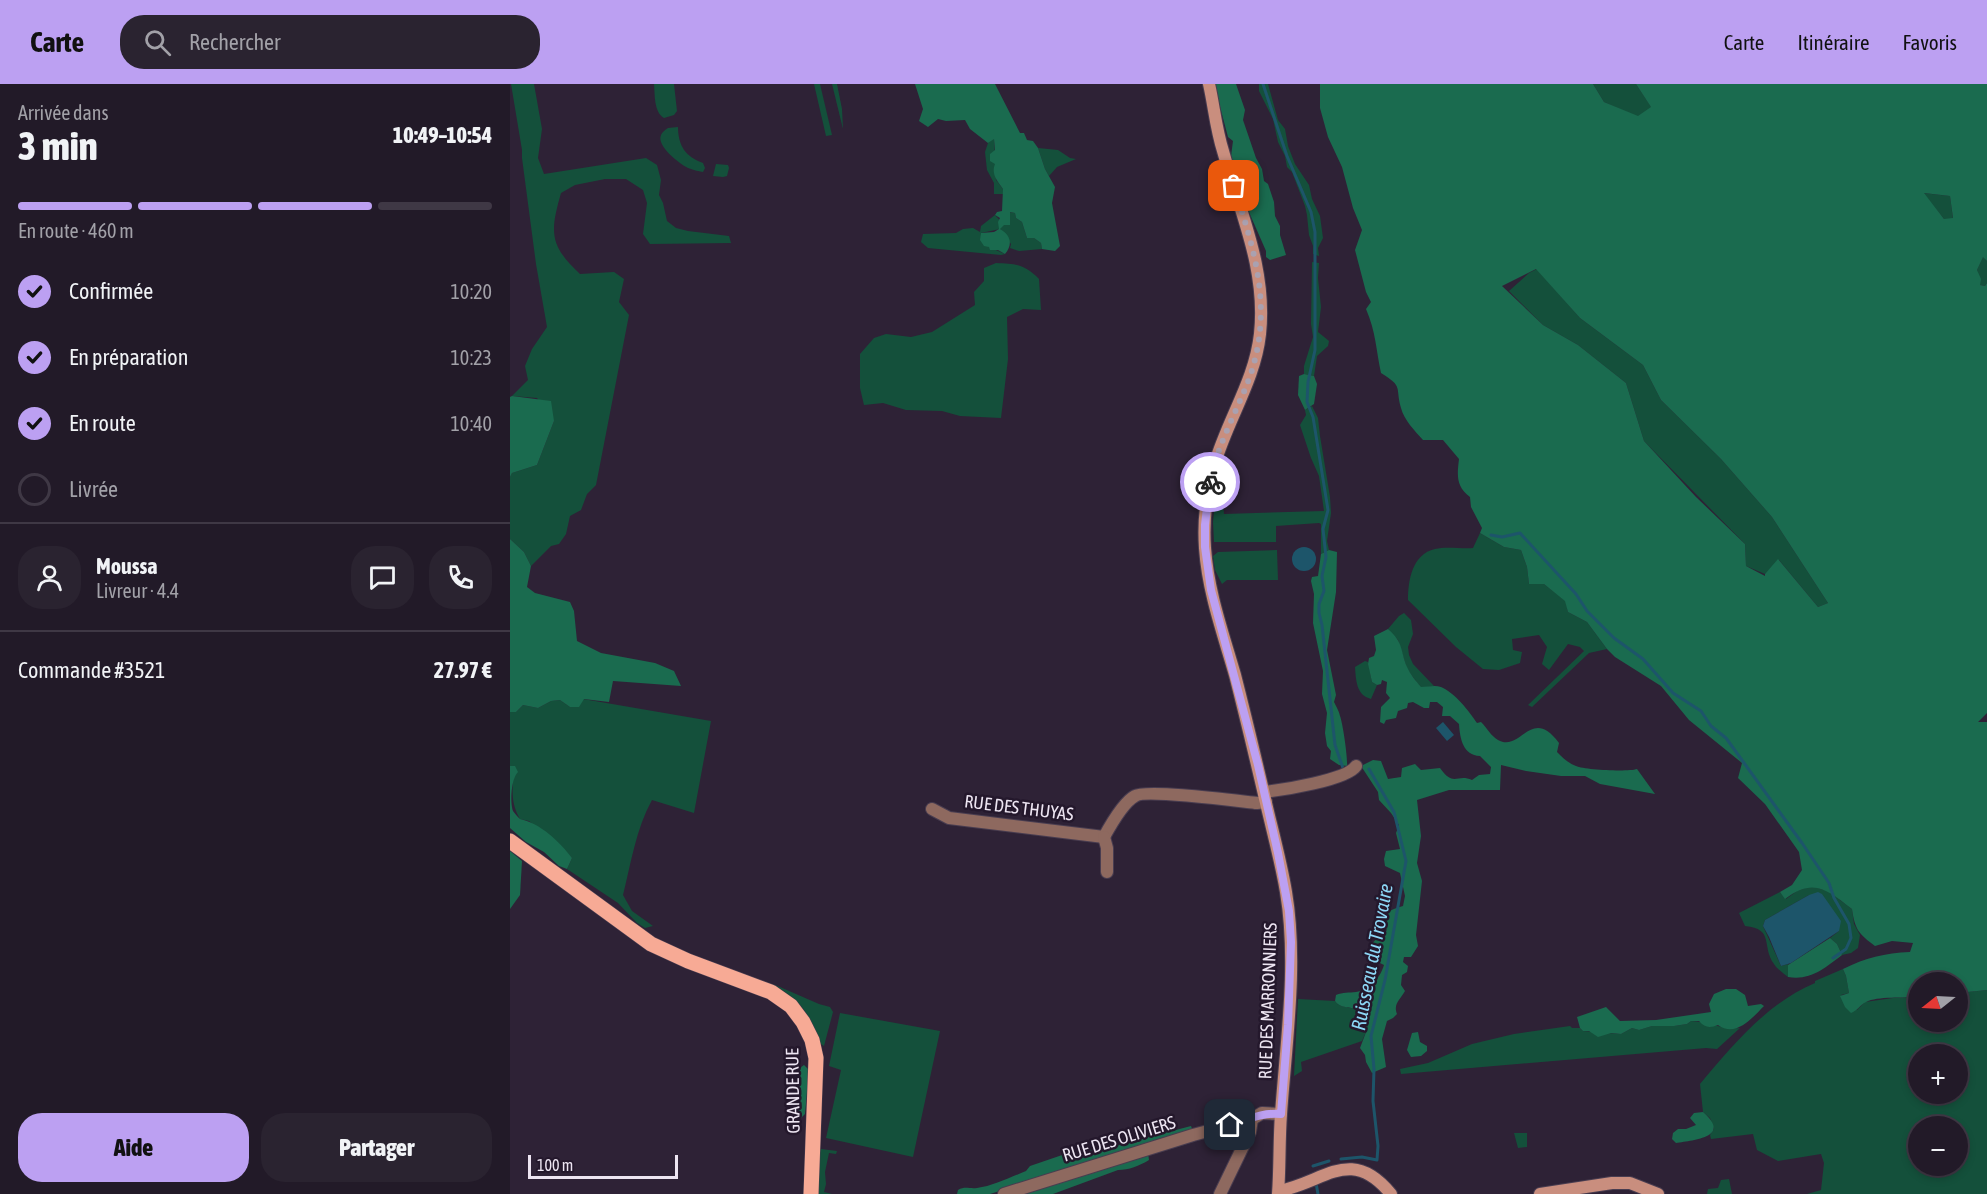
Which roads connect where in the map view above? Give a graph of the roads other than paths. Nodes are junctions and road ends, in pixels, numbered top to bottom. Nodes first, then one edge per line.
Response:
1 (1209, 84) edge
2 (1356, 766) dead end
3 (1265, 797) junction
4 (932, 809) dead end
5 (1104, 837) junction
6 (510, 841) edge
7 (1107, 872) dead end
8 (1257, 1113) junction
9 (1281, 1114) junction
10 (1279, 1192) edge
11 (811, 1194) edge
12 (1004, 1194) edge
13 (1220, 1194) edge
14 (1391, 1194) edge
15 (1540, 1194) edge
16 (1658, 1194) edge

1 - 3 street, RUE DES MARRONNIERS
2 - 3 street
3 - 5 street
3 - 9 street, RUE DES MARRONNIERS
4 - 5 street, RUE DES THUYAS
5 - 7 street
6 - 11 main road, GRANDE RUE
8 - 9 street, RUE DES OLIVIERS
8 - 12 street, RUE DES OLIVIERS
8 - 13 street
9 - 10 street, RUE DES MARRONNIERS
10 - 14 street
15 - 16 street

